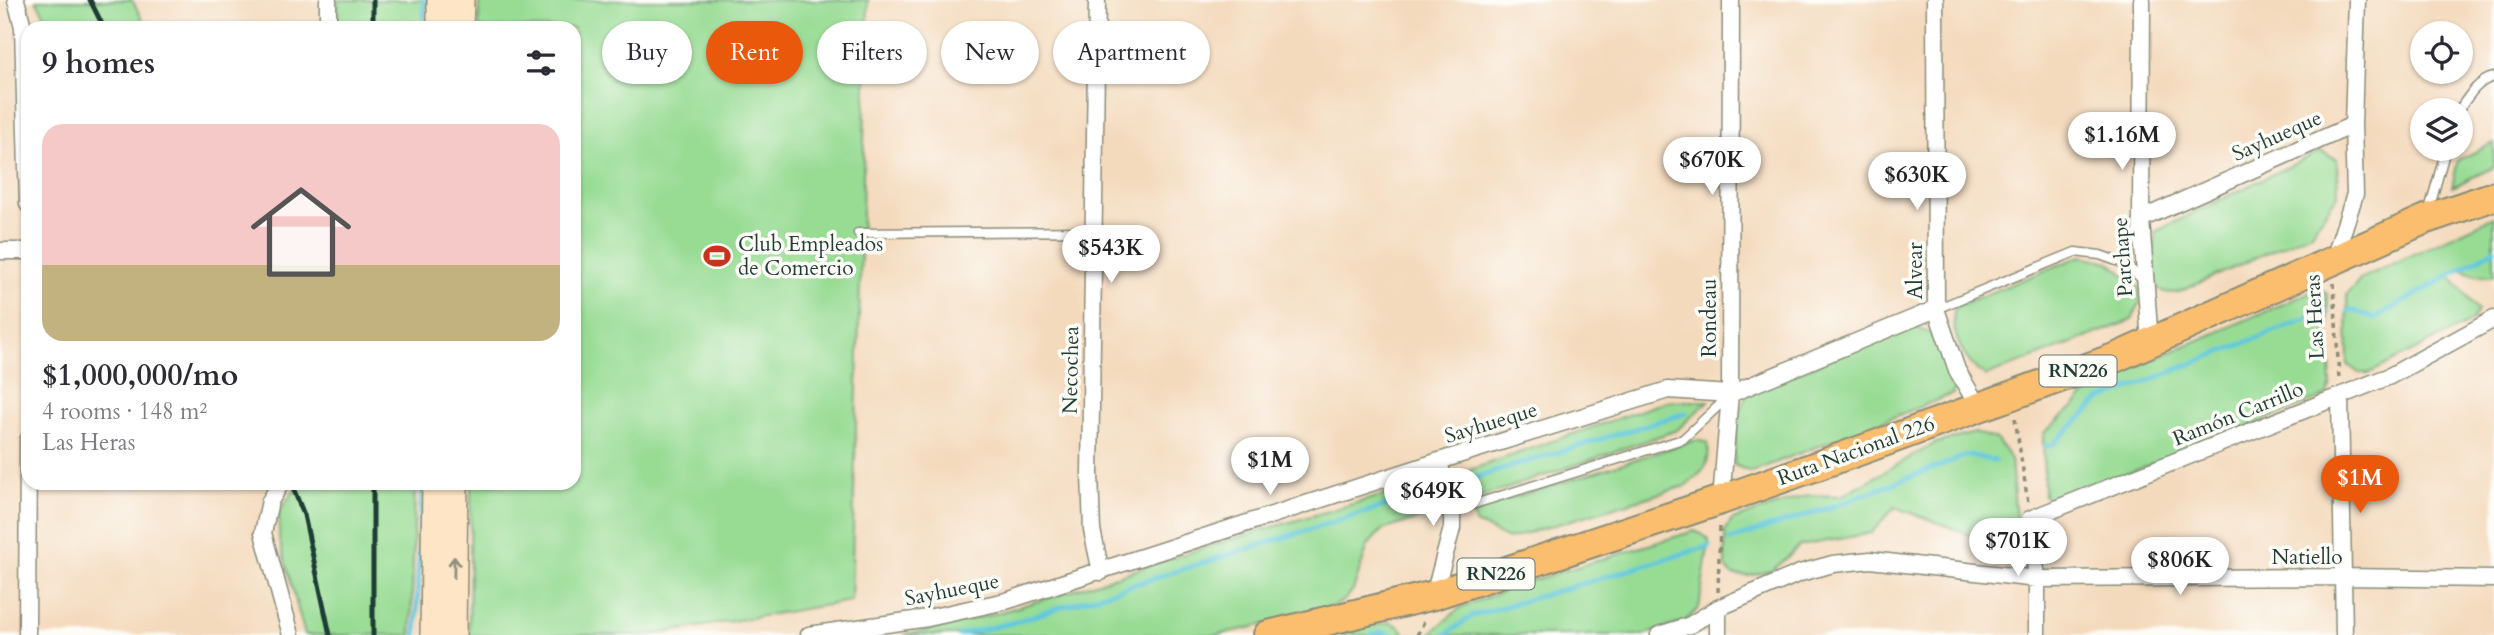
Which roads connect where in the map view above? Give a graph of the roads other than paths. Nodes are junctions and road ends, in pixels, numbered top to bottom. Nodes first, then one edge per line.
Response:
1 (16, 0) edge
2 (328, 0) edge
3 (439, 0) edge
4 (462, 0) edge
5 (1097, 0) edge
6 (1731, 0) edge
7 (1935, 0) edge
8 (2142, 0) edge
9 (2357, 0) edge
10 (21, 21) edge
11 (328, 21) edge
12 (439, 21) edge
13 (461, 21) edge
14 (2494, 77) edge
15 (2468, 98) edge
16 (2353, 125) junction
17 (2442, 161) edge
18 (2494, 180) edge
19 (2494, 196) edge
20 (2141, 219) junction
21 (2426, 219) junction
22 (1093, 230) junction
23 (858, 233) dead end
24 (0, 251) edge
25 (21, 251) edge
26 (2333, 262) junction
27 (2146, 283) junction
28 (1936, 309) junction
29 (2494, 319) edge
30 (2150, 343) junction
31 (1730, 394) junction
32 (2340, 396) junction
33 (1978, 406) junction
34 (1439, 461) junction
35 (28, 490) edge
36 (277, 490) edge
37 (434, 490) edge
38 (456, 490) edge
39 (1721, 500) junction
40 (1452, 511) junction
41 (1101, 572) junction
42 (2342, 577) junction
43 (2037, 579) junction
44 (2494, 579) edge
45 (1434, 595) junction
46 (1718, 608) junction
47 (27, 635) edge
48 (291, 635) edge
49 (432, 635) edge
50 (454, 635) edge
51 (809, 635) edge
52 (1268, 635) edge
53 (1660, 635) edge
54 (1718, 635) edge
55 (2037, 635) edge
56 (2344, 635) edge

1 - 10 street
2 - 11 street
3 - 12 street
4 - 13 street
5 - 22 street, Necochea
6 - 31 street, Rondeau
7 - 28 street, Alvear
8 - 20 street, Parchape
9 - 16 street, Las Heras
14 - 15 lane
16 - 20 street, Sayhueque
16 - 26 street, Las Heras
17 - 21 lane
18 - 21 highway, Ruta Nacional 226 / RN226
19 - 21 highway, Ruta Nacional 226 / RN226
20 - 27 street, Parchape
21 - 26 highway, Ruta Nacional 226 / RN226
22 - 23 lane
22 - 41 street, Necochea
24 - 25 street
26 - 30 highway, Ruta Nacional 226 / RN226
27 - 28 lane
27 - 30 street, Parchape
28 - 31 street, Sayhueque
28 - 33 street, Alvear
29 - 32 street, Ramón Carrillo
30 - 33 highway, Ruta Nacional 226 / RN226
31 - 34 street, Sayhueque
31 - 39 street, Rondeau
31 - 40 lane
32 - 42 street
32 - 43 street, Ramón Carrillo
33 - 39 highway, Ruta Nacional 226 / RN226
34 - 40 street
34 - 41 street, Sayhueque
35 - 47 street
36 - 48 street
37 - 49 street
50 -> 38 street
39 - 45 highway, Ruta Nacional 226 / RN226
40 - 45 street
41 - 51 street, Sayhueque
42 - 43 street, Natiello
42 - 44 street, Natiello
42 - 56 street
43 - 46 street, Natiello
43 - 55 street
45 - 52 highway, Ruta Nacional 226 / RN226
46 - 53 street
46 - 54 street

